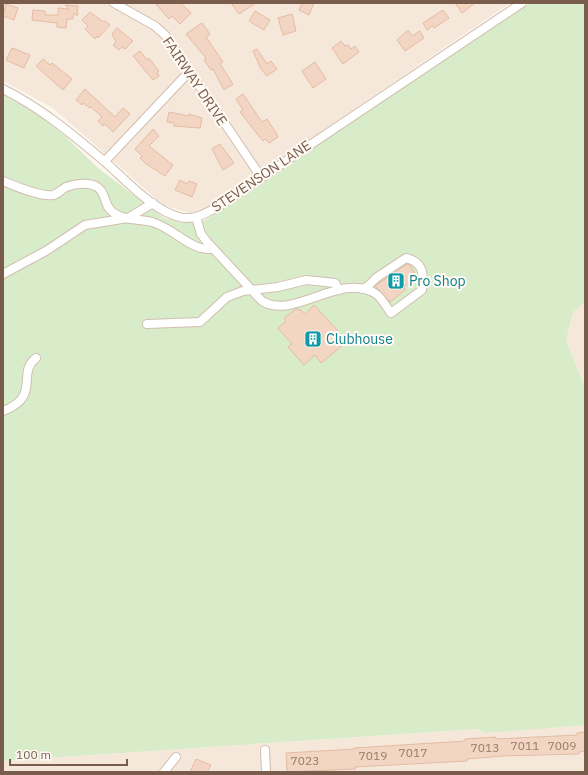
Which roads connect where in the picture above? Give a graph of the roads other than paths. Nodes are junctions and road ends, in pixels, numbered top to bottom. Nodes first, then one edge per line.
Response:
1 (114, 3) edge
2 (522, 3) edge
3 (189, 72) junction
4 (3, 89) edge
5 (105, 161) junction
6 (261, 177) junction
7 (3, 181) edge
8 (153, 203) junction
9 (196, 217) junction
10 (128, 218) junction
11 (213, 249) junction
12 (3, 274) edge
13 (362, 289) junction
14 (339, 290) junction
15 (252, 291) junction
16 (147, 324) dead end
17 (36, 358) dead end
18 (3, 411) edge
19 (265, 750) dead end
20 (176, 757) dead end
21 (164, 772) edge
22 (266, 772) edge

1 - 3 street, FAIRWAY DRIVE
2 - 6 street, STEVENSON LANE
3 - 5 street
3 - 6 street, FAIRWAY DRIVE
4 - 5 street, STEVENSON LANE
5 - 8 street, STEVENSON LANE
6 - 9 street, STEVENSON LANE
7 - 10 street
8 - 9 street, STEVENSON LANE
8 - 10 street
9 - 11 street
10 - 11 street
10 - 12 street
11 - 15 street
13 - 13 street
13 - 14 street
14 - 15 street
14 - 15 street
15 - 16 street
17 - 18 street
19 - 22 street
20 - 21 street

